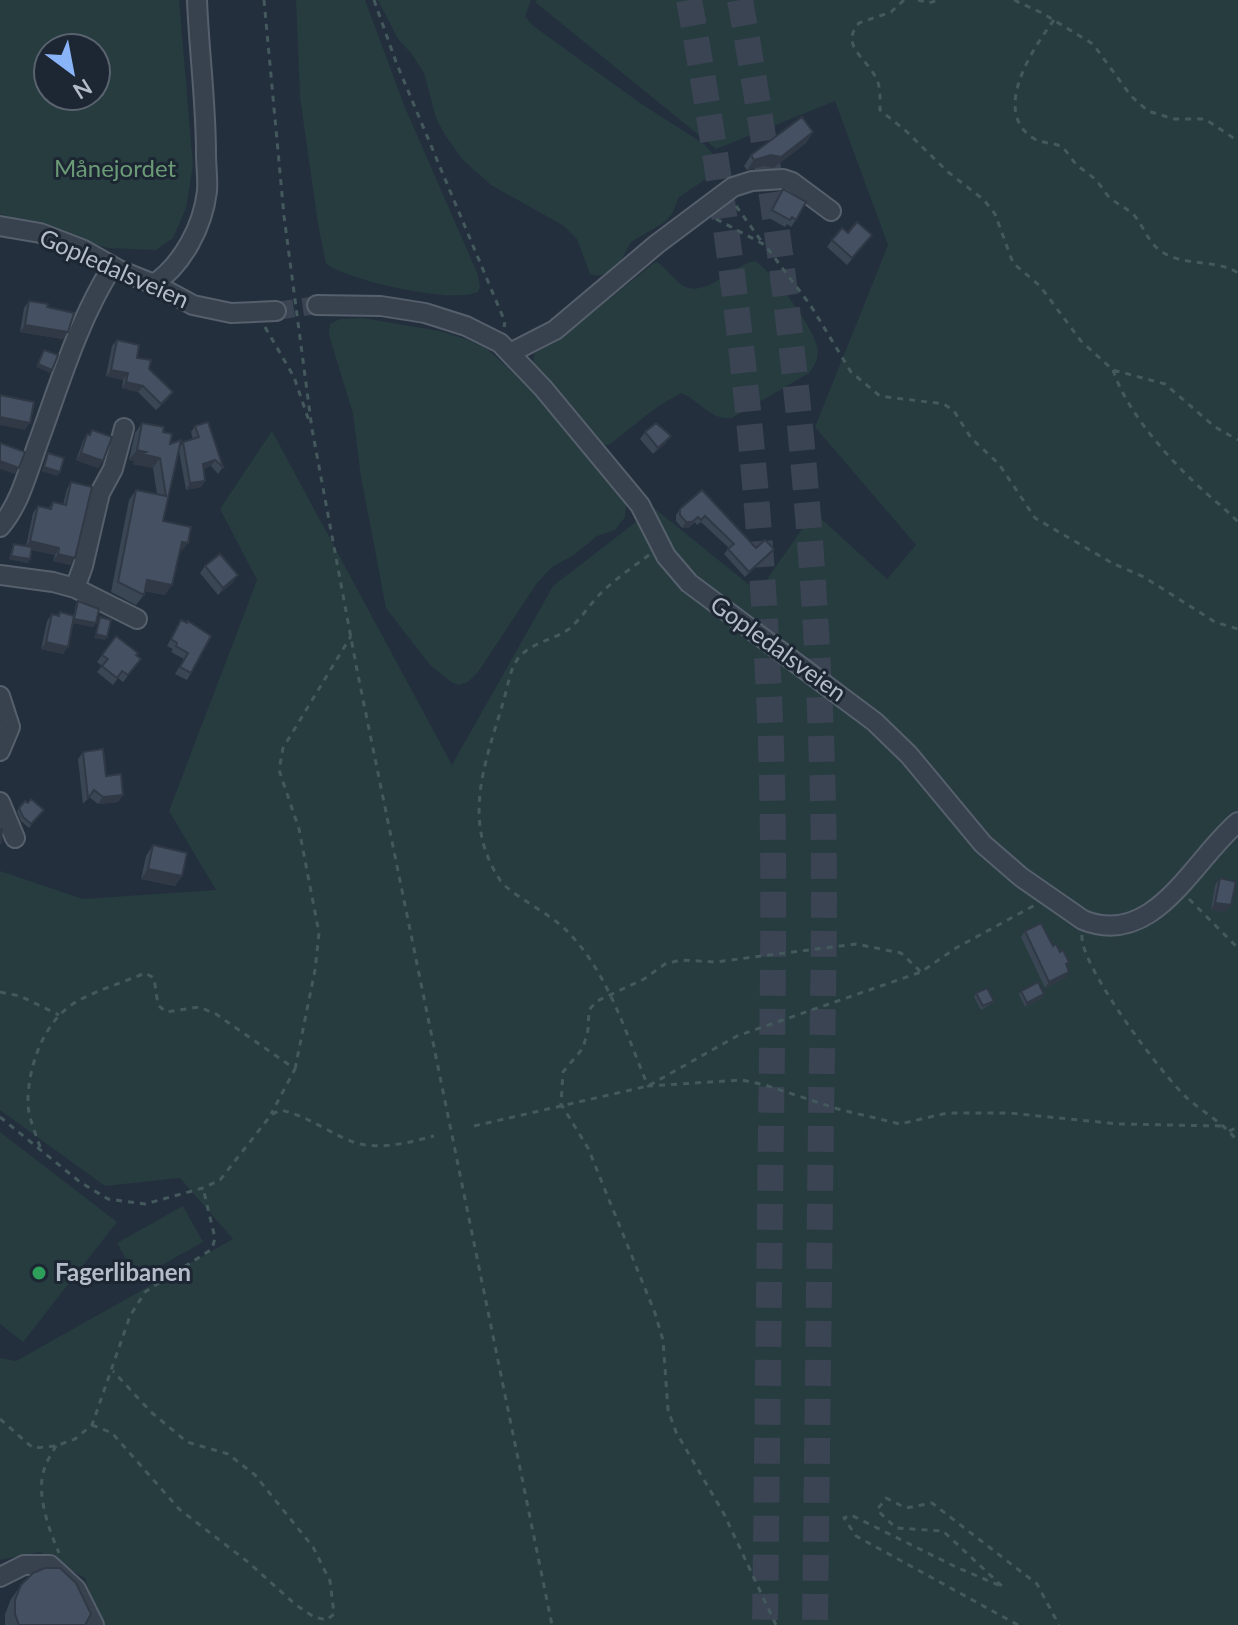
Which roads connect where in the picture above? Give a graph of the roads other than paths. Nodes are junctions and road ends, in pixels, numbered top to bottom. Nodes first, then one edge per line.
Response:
1 (197, 0) edge
2 (775, 179) junction
3 (794, 197) edge
4 (831, 211) dead end
5 (0, 226) edge
6 (112, 267) junction
7 (154, 284) junction
8 (317, 305) tunnel mouth
9 (267, 312) tunnel mouth
10 (505, 348) junction
11 (124, 428) dead end
12 (0, 527) edge
13 (0, 575) edge
14 (75, 588) junction
15 (137, 619) dead end
16 (0, 696) edge
17 (0, 751) edge
18 (0, 802) edge
19 (1238, 822) edge
20 (15, 838) dead end
21 (0, 1577) edge
22 (94, 1625) edge

1 - 7 street
2 - 3 street
2 - 4 street
2 - 10 street
5 - 6 street, Gopledalsveien
6 - 7 street, Gopledalsveien
6 - 12 street
7 - 9 street, Gopledalsveien
8 - 10 street, Gopledalsveien
10 - 19 street, Gopledalsveien
11 - 14 street
13 - 14 street
14 - 15 street
16 - 17 street
18 - 20 street
21 - 22 street

